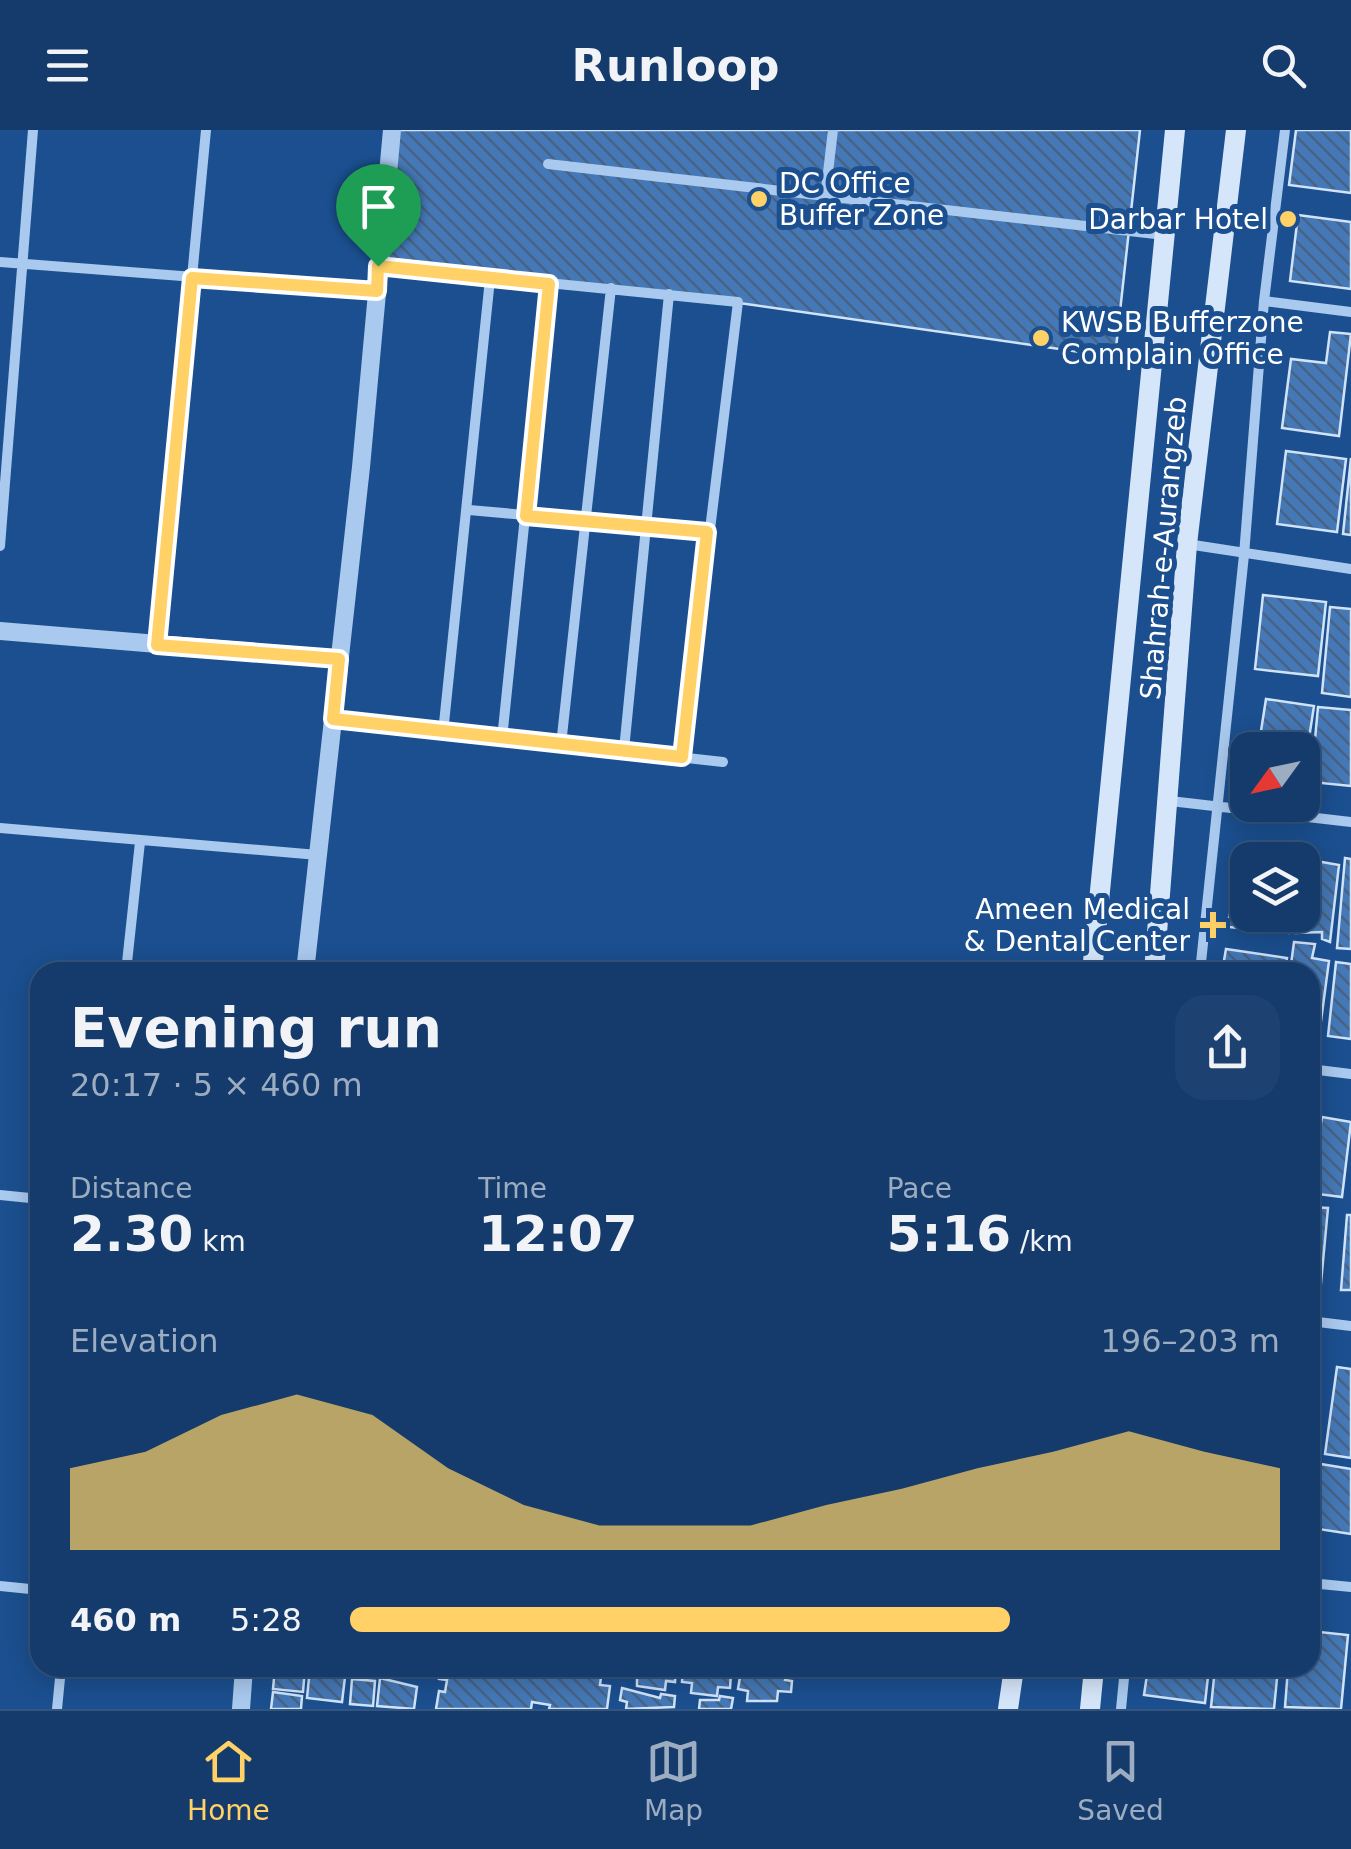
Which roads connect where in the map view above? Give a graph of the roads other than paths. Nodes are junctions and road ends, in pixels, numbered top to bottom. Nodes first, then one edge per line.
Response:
1 (34, 130) edge
2 (206, 130) edge
3 (392, 130) edge
4 (833, 130) edge
5 (1175, 130) edge
6 (1236, 130) edge
7 (1285, 130) edge
8 (548, 164) dead end
9 (826, 198) junction
10 (1164, 235) junction
11 (0, 262) edge
12 (20, 263) junction
13 (378, 266) junction
14 (192, 278) junction
15 (490, 279) junction
16 (549, 284) junction
17 (610, 288) junction
18 (377, 291) junction
19 (669, 294) junction
20 (1264, 301) junction
21 (1351, 312) edge
22 (469, 510) junction
23 (526, 516) junction
24 (586, 520) junction
25 (646, 526) junction
26 (707, 532) junction
27 (1186, 544) junction
28 (0, 546) edge
29 (1244, 555) junction
30 (1351, 568) edge
31 (0, 631) edge
32 (157, 645) junction
33 (339, 659) junction
34 (333, 719) junction
35 (443, 733) junction
36 (502, 739) junction
37 (561, 744) junction
38 (624, 750) junction
39 (682, 757) junction
40 (723, 762) dead end
41 (1170, 801) junction
42 (1218, 807) junction
43 (1351, 822) edge
44 (0, 828) edge
45 (140, 842) junction
46 (318, 855) junction
47 (127, 962) edge
48 (305, 962) edge
49 (1093, 962) edge
50 (1155, 962) edge
51 (1201, 962) edge
52 (1320, 1070) edge
53 (1351, 1074) edge
54 (0, 1195) edge
55 (30, 1198) edge
56 (1320, 1323) edge
57 (1351, 1326) edge
58 (1320, 1584) edge
59 (0, 1586) edge
60 (1351, 1588) edge
61 (30, 1589) edge
62 (60, 1677) edge
63 (243, 1677) edge
64 (1013, 1677) edge
65 (1093, 1677) edge
66 (1124, 1677) edge
67 (57, 1709) edge
68 (241, 1709) edge
69 (1008, 1709) edge
70 (1090, 1709) edge
71 (1121, 1709) edge

1 - 12 street
2 - 14 street
3 - 13 street
4 - 9 street
5 - 10 main road, Shahrah-e-Aurangzeb
6 - 27 main road, Shahrah-e-Aurangzeb
7 - 20 street
8 - 9 street
9 - 10 street
10 - 49 main road, Shahrah-e-Aurangzeb
11 - 12 street
12 - 14 street
12 - 28 street
13 - 15 street
13 - 18 street
14 - 18 street
14 - 32 street
15 - 16 street
15 - 22 street
16 - 17 street
16 - 23 street
17 - 19 street
17 - 24 street
18 - 33 street
19 - 25 street
19 - 26 street
20 - 21 street
20 - 29 street
22 - 23 street
22 - 35 street
23 - 24 street
23 - 36 street
24 - 25 street
24 - 37 street
25 - 26 street
25 - 38 street
26 - 39 street
27 - 29 street
27 - 41 main road, Shahrah-e-Aurangzeb
29 - 30 street
29 - 42 street
31 - 32 street
32 - 33 street
33 - 34 street
34 - 35 street
34 - 46 street
35 - 36 street
36 - 37 street
37 - 38 street
38 - 39 street
39 - 40 street
41 - 42 street
41 - 50 main road, Shahrah-e-Aurangzeb
42 - 43 street
42 - 51 street
44 - 45 street
45 - 46 street
45 - 47 street
46 - 48 street
52 - 53 street
54 - 55 street
56 - 57 street
58 - 60 street
59 - 61 street
62 - 67 street
63 - 68 street
64 - 69 main road
65 - 70 main road
66 - 71 street

